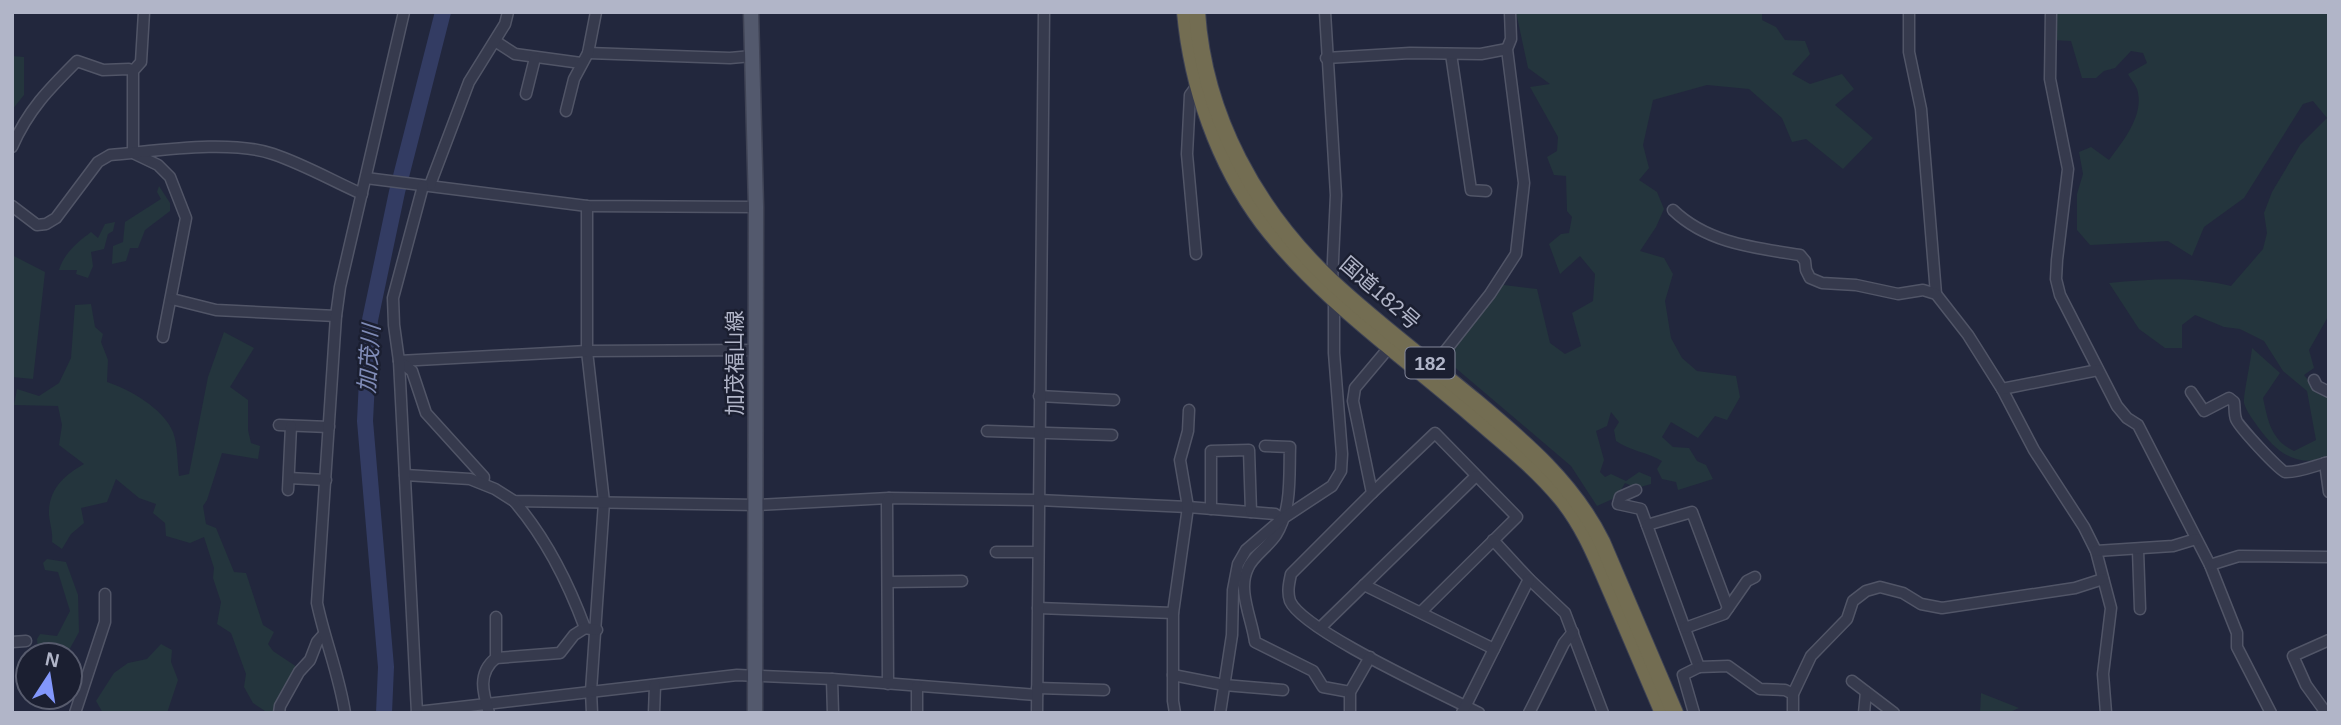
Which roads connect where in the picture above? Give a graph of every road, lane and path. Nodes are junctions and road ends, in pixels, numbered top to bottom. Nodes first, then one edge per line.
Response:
1 (144, 12) edge
2 (404, 12) edge
3 (508, 12) edge
4 (596, 12) edge
5 (751, 12) edge
6 (1044, 12) edge
7 (1185, 12) edge
8 (1197, 12) edge
9 (1325, 12) edge
10 (1510, 12) edge
11 (1909, 12) edge
12 (2052, 12) edge
13 (495, 41) junction
14 (1507, 49) junction
15 (588, 53) junction
16 (1451, 54) junction
17 (752, 56) junction
18 (535, 58) junction
19 (1326, 58) junction
20 (581, 63) junction
21 (133, 71) junction
22 (1198, 84) junction
23 (526, 94) dead end
24 (566, 111) dead end
25 (12, 147) edge
26 (133, 153) junction
27 (366, 178) junction
28 (427, 186) junction
29 (1486, 191) dead end
30 (362, 194) junction
31 (12, 206) edge
32 (587, 206) junction
33 (756, 207) junction
34 (1673, 211) dead end
35 (1196, 254) dead end
36 (1333, 290) junction
37 (1936, 294) junction
38 (172, 299) junction
39 (336, 316) junction
40 (163, 337) dead end
41 (1394, 341) junction
42 (756, 350) junction
43 (587, 351) junction
44 (399, 361) junction
45 (1428, 370) junction
46 (2098, 370) junction
47 (2314, 380) dead end
48 (2003, 389) junction
49 (2191, 392) dead end
50 (2329, 392) edge
51 (1039, 396) junction
52 (1114, 400) dead end
53 (1189, 410) dead end
54 (279, 425) dead end
55 (292, 426) junction
56 (329, 427) junction
57 (987, 431) dead end
58 (1039, 432) junction
59 (1112, 435) dead end
60 (1265, 446) dead end
61 (2327, 463) edge
62 (405, 475) junction
63 (1476, 476) junction
64 (326, 480) junction
65 (483, 483) junction
66 (1636, 490) dead end
67 (2329, 492) edge
68 (1372, 493) junction
69 (889, 498) junction
70 (1038, 500) junction
71 (514, 501) junction
72 (604, 502) junction
73 (757, 505) junction
74 (1188, 507) junction
75 (1211, 509) junction
76 (1251, 512) junction
77 (1282, 519) junction
78 (1647, 525) junction
79 (2196, 539) junction
80 (1493, 540) junction
81 (2138, 550) junction
82 (1038, 551) junction
83 (2096, 551) junction
84 (996, 552) dead end
85 (2329, 557) edge
86 (2210, 565) junction
87 (1755, 577) dead end
88 (1530, 579) junction
89 (2103, 579) junction
90 (962, 581) dead end
91 (888, 582) junction
92 (1364, 585) junction
93 (105, 594) dead end
94 (1038, 608) junction
95 (1728, 608) junction
96 (2140, 609) dead end
97 (1422, 611) junction
98 (1173, 613) junction
99 (496, 617) dead end
100 (1321, 627) junction
101 (1685, 628) junction
102 (591, 629) junction
103 (1573, 632) junction
104 (324, 634) junction
105 (2329, 640) edge
106 (1494, 649) junction
107 (1370, 657) junction
108 (496, 658) junction
109 (1699, 667) junction
110 (756, 675) junction
111 (1173, 675) junction
112 (832, 678) junction
113 (1852, 681) dead end
114 (888, 684) junction
115 (655, 685) junction
116 (1224, 685) junction
117 (917, 686) junction
118 (1104, 690) dead end
119 (1283, 690) dead end
120 (591, 691) junction
121 (1037, 691) junction
122 (1350, 692) junction
123 (1866, 692) junction
124 (1793, 694) junction
125 (487, 708) edge
126 (1464, 709) edge
127 (1600, 711) edge
128 (2326, 712) edge
129 (75, 713) edge
130 (279, 713) edge
131 (345, 713) edge
132 (417, 713) edge
133 (592, 713) edge
134 (654, 713) edge
135 (755, 713) edge
136 (833, 713) edge
137 (917, 713) edge
138 (1037, 713) edge
139 (1175, 713) edge
140 (1220, 713) edge
141 (1350, 713) edge
142 (1479, 713) edge
143 (1529, 713) edge
144 (1663, 713) edge
145 (1675, 713) edge
146 (1694, 713) edge
147 (1793, 713) edge
148 (1864, 713) edge
149 (1894, 713) edge
150 (2106, 713) edge
151 (2271, 713) edge

1 - 21 street
2 - 27 street
3 - 13 street
4 - 15 street
5 - 17 main road, 加茂福山線
6 - 51 street
7 - 22 highway, 国道182号 / 182
8 - 36 highway, 国道182号 / 182
9 - 19 street
10 - 14 street
11 - 37 street
12 - 46 street
13 - 18 street
13 - 28 street
14 - 16 street
14 - 45 street
15 - 17 street
15 - 20 street
16 - 19 street
16 - 29 street
17 - 33 main road, 加茂福山線
18 - 20 street
18 - 23 street
19 - 36 street
20 - 24 street
21 - 25 street
21 - 26 street
22 - 35 street
22 - 36 highway, 国道182号 / 182
26 - 30 street
26 - 31 street
26 - 38 street
27 - 28 street
27 - 30 street
28 - 32 street
28 - 44 street
30 - 39 street
32 - 33 street
32 - 43 street
33 - 42 main road, 加茂福山線
34 - 37 street
36 - 41 highway, 国道182号 / 182
36 - 77 street
37 - 48 street
38 - 39 street
38 - 40 street
39 - 56 street
41 - 45 highway, 国道182号 / 182
41 - 68 street
42 - 43 street
42 - 73 main road, 加茂福山線
43 - 44 street
43 - 72 street
44 - 62 street
44 - 65 street
45 - 144 highway, 国道182号 / 182
45 - 145 highway, 国道182号 / 182
46 - 48 street
46 - 79 street
47 - 50 street
48 - 83 street
49 - 61 street
51 - 52 street
51 - 58 street
53 - 74 street
54 - 55 street
55 - 56 street
55 - 64 street
56 - 64 street
57 - 58 street
58 - 59 street
58 - 70 street
60 - 77 street
61 - 67 street
62 - 65 street
62 - 132 street
63 - 68 street
63 - 80 street
63 - 92 street
64 - 104 street
65 - 71 street
66 - 78 street
68 - 100 street
69 - 70 street
69 - 73 street
69 - 91 street
70 - 74 street
70 - 82 street
71 - 72 street
71 - 102 street
72 - 73 street
72 - 102 street
73 - 110 main road, 加茂福山線
74 - 75 street
74 - 98 street
75 - 76 street
75 - 76 street
76 - 77 street
77 - 116 street
77 - 122 street
78 - 95 street
78 - 101 street
79 - 81 street
79 - 86 street
80 - 88 street
80 - 97 street
81 - 83 street
81 - 96 street
82 - 84 street
82 - 94 street
83 - 89 street
85 - 86 street
86 - 151 street
87 - 95 street
88 - 103 street
88 - 106 street
89 - 124 street
89 - 150 street
90 - 91 street
91 - 114 street
92 - 97 street
92 - 100 street
93 - 129 street
94 - 98 street
94 - 121 street
95 - 101 street
97 - 106 street
98 - 111 street
99 - 108 street
100 - 107 street
101 - 109 street
102 - 108 street
102 - 120 street
103 - 127 street
103 - 143 street
104 - 130 street
104 - 131 street
105 - 128 street
106 - 126 street
107 - 122 street
107 - 126 street
108 - 125 street
109 - 124 street
109 - 146 street
110 - 112 street
110 - 115 street
110 - 135 main road, 加茂福山線
111 - 116 street
111 - 139 street
112 - 114 street
112 - 136 street
113 - 123 street
114 - 117 street
115 - 120 street
115 - 134 street
116 - 119 street
116 - 140 street
117 - 121 street
117 - 137 street
118 - 121 street
120 - 125 street
120 - 133 street
121 - 138 street
122 - 141 street
123 - 148 street
123 - 149 street
124 - 147 street
125 - 132 street
126 - 142 street

